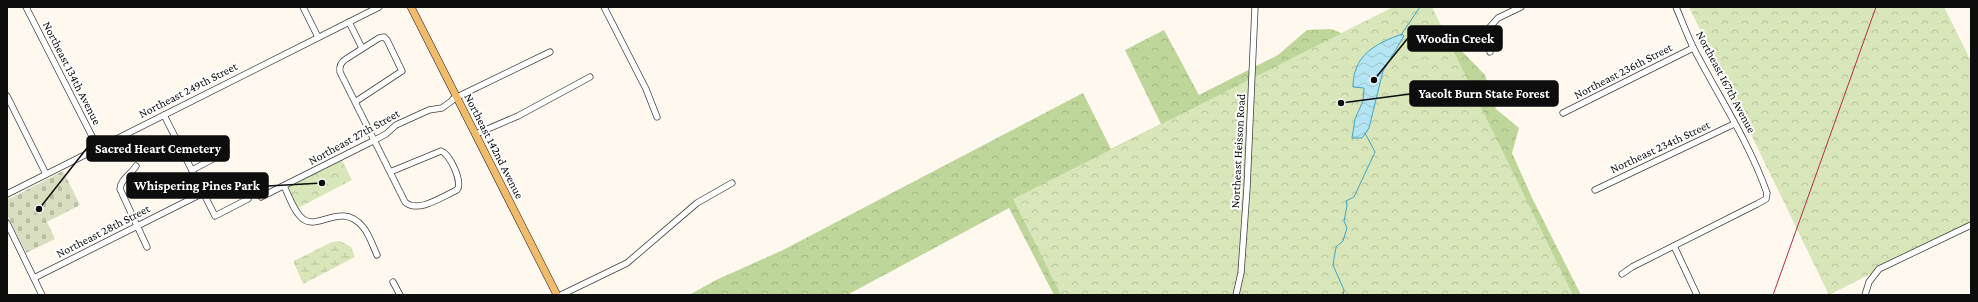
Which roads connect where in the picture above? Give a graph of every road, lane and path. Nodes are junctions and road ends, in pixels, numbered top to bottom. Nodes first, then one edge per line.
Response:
1 (26, 7) edge
2 (303, 7) edge
3 (378, 7) edge
4 (411, 7) edge
5 (604, 7) edge
6 (1255, 7) edge
7 (1521, 7) edge
8 (1676, 7) edge
9 (349, 22) junction
10 (318, 37) junction
11 (362, 48) junction
12 (1693, 48) junction
13 (550, 52) dead end
14 (1490, 52) dead end
15 (590, 77) dead end
16 (7, 96) edge
17 (457, 97) junction
18 (355, 102) junction
19 (1563, 113) dead end
20 (164, 115) junction
21 (658, 117) dead end
22 (1734, 124) junction
23 (476, 134) junction
24 (374, 140) junction
25 (98, 148) junction
26 (226, 152) dead end
27 (136, 166) dead end
28 (192, 170) junction
29 (390, 172) junction
30 (46, 174) junction
31 (732, 183) dead end
32 (284, 186) junction
33 (1595, 190) dead end
34 (203, 193) junction
35 (7, 194) edge
36 (261, 196) dead end
37 (248, 199) dead end
38 (7, 223) edge
39 (1971, 225) edge
40 (137, 226) junction
41 (1674, 246) junction
42 (147, 247) dead end
43 (377, 255) dead end
44 (1622, 274) dead end
45 (34, 278) junction
46 (393, 282) dead end
47 (42, 295) edge
48 (400, 295) edge
49 (557, 295) edge
50 (561, 295) edge
51 (1236, 295) edge
52 (1697, 295) edge
53 (1865, 295) edge

1 - 25 street, Northeast 134th Avenue
2 - 10 street
3 - 9 street, Northeast 249th Street
4 - 17 main road, Northeast 142nd Avenue
5 - 21 street
6 - 51 street, Northeast Heisson Road
7 - 14 street
8 - 12 street, Northeast 167th Avenue
9 - 10 street, Northeast 249th Street
9 - 11 street
10 - 20 street, Northeast 249th Street
11 - 18 street
11 - 18 street
12 - 19 street, Northeast 236th Street
12 - 22 street, Northeast 167th Avenue
13 - 17 street, Northeast 27th Street
15 - 23 street
16 - 30 street
17 - 23 main road, Northeast 142nd Avenue
17 - 24 street, Northeast 27th Street
18 - 24 street
20 - 25 street, Northeast 249th Street
20 - 28 street
22 - 33 street, Northeast 234th Street
22 - 41 street, Northeast 167th Avenue
23 - 49 main road, Northeast 142nd Avenue
24 - 29 street
24 - 32 street, Northeast 27th Street
25 - 30 street, Northeast 249th Street
26 - 28 street
27 - 40 street
28 - 34 street
29 - 29 street
30 - 35 street, Northeast 249th Street
31 - 50 street
32 - 36 street, Northeast 27th Street
32 - 43 street
34 - 37 street
34 - 40 street, Northeast 28th Street
38 - 45 street
39 - 53 street
40 - 42 street
40 - 45 street, Northeast 28th Street
41 - 44 street, Northeast 167th Avenue
41 - 52 street
45 - 47 street
46 - 48 street

